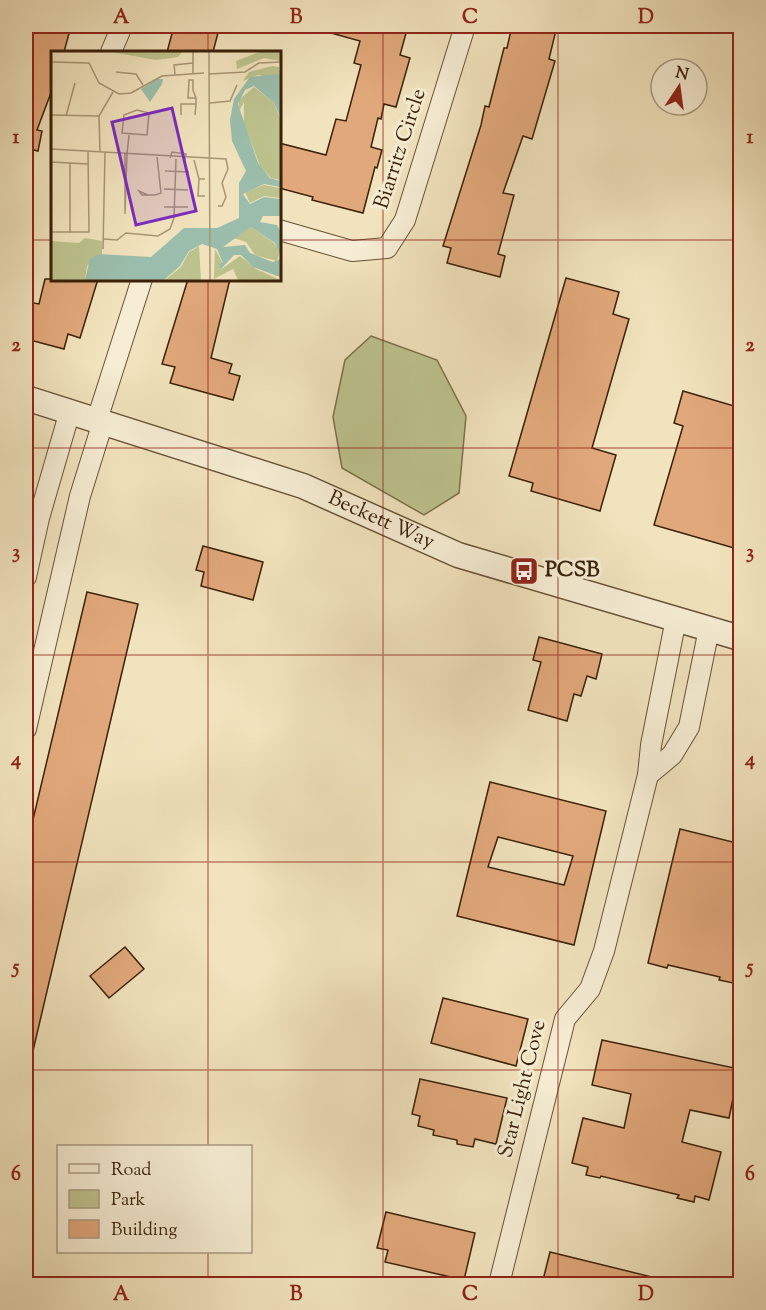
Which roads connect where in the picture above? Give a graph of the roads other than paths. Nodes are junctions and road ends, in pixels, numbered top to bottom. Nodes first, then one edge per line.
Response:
1 (122, 26) edge
2 (465, 26) edge
3 (111, 51) edge
4 (280, 230) edge
5 (142, 280) edge
6 (26, 398) edge
7 (70, 411) junction
8 (100, 421) junction
9 (26, 578) edge
10 (676, 619) junction
11 (709, 629) junction
12 (741, 638) edge
13 (26, 729) edge
14 (648, 775) junction
15 (499, 1284) edge

1 - 3 street
2 - 4 street, Biarritz Circle
5 - 8 street
6 - 7 street, Beckett Way
7 - 8 street, Beckett Way
7 - 9 street
8 - 10 street, Beckett Way
8 - 13 street
10 - 11 street, Beckett Way
10 - 14 street, Star Light Cove
11 - 12 street, Beckett Way
11 - 14 street
14 - 15 street, Star Light Cove

